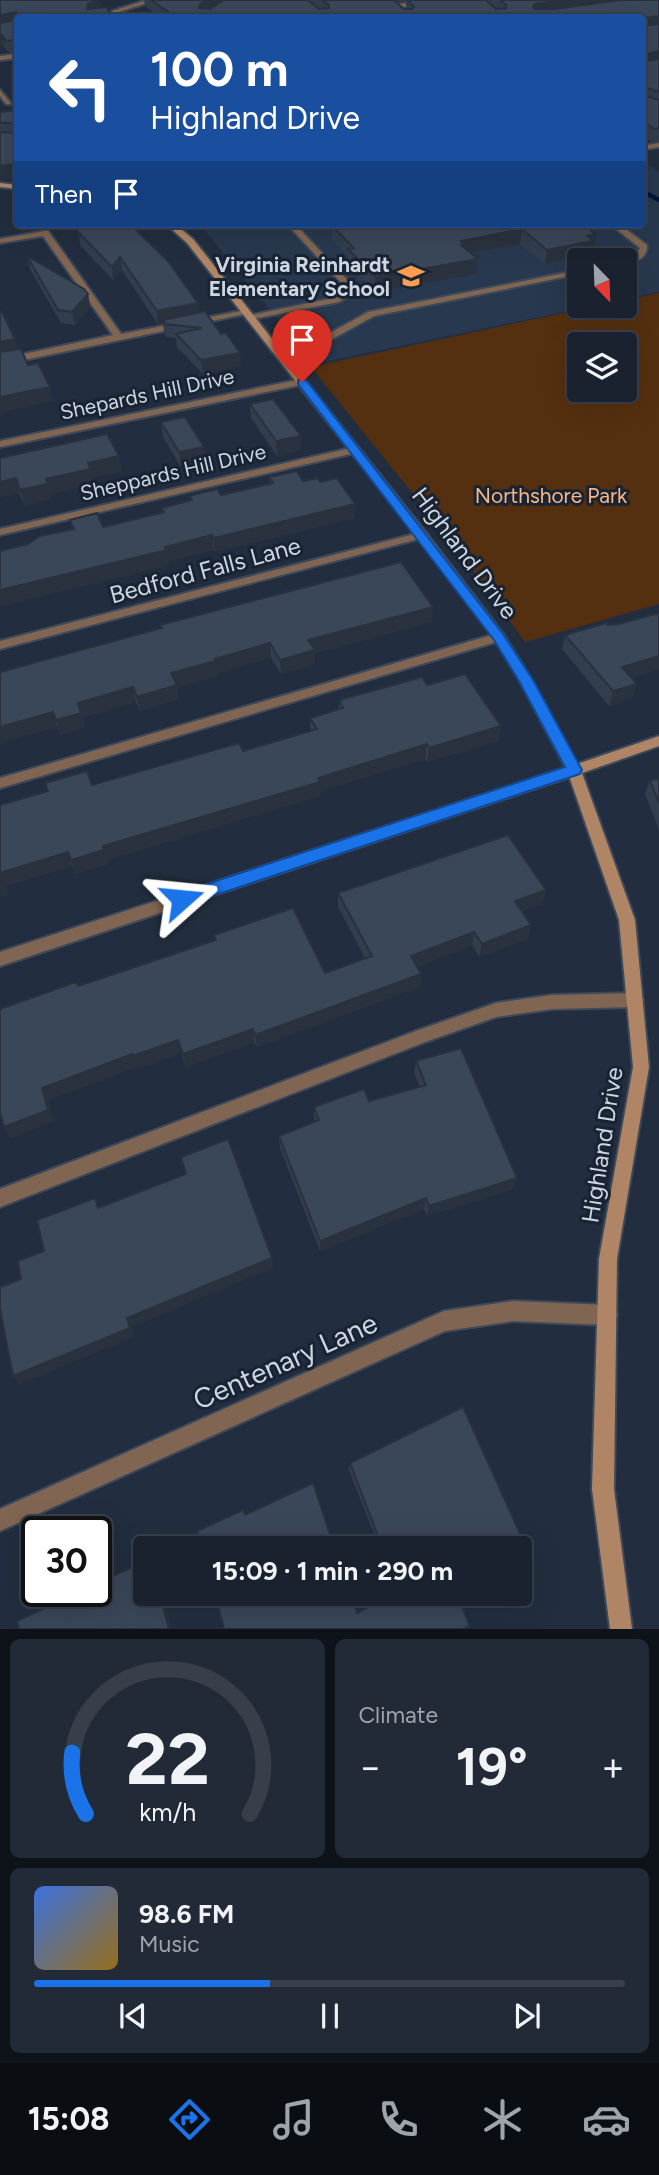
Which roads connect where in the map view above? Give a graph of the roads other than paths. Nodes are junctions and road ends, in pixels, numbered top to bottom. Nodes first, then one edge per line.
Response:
1 (153, 0) edge
2 (388, 0) edge
3 (447, 0) edge
4 (106, 14) edge
5 (0, 92) edge
6 (8, 103) dead end
7 (174, 228) edge
8 (295, 228) edge
9 (619, 228) edge
10 (0, 241) edge
11 (637, 259) edge
12 (567, 275) edge
13 (248, 315) junction
14 (119, 337) junction
15 (276, 351) junction
16 (0, 362) edge
17 (302, 382) junction
18 (0, 444) edge
19 (355, 450) junction
20 (0, 532) edge
21 (422, 535) junction
22 (499, 637) junction
23 (0, 645) edge
24 (659, 741) edge
25 (574, 770) junction
26 (0, 783) edge
27 (0, 959) edge
28 (635, 1000) junction
29 (0, 1198) edge
30 (607, 1315) junction
31 (0, 1520) edge
32 (621, 1629) edge

1 - 4 street
2 - 3 street
5 - 6 street
7 - 13 street, Highland Drive
8 - 13 street
9 - 11 street
10 - 14 street
12 - 15 street
13 - 14 street
13 - 15 street, Highland Drive
14 - 16 street
15 - 17 street, Highland Drive
17 - 18 street, Shepards Hill Drive
17 - 19 street, Highland Drive
19 - 20 street, Sheppards Hill Drive
19 - 21 street, Highland Drive
21 - 22 street, Highland Drive
21 - 23 street, Bedford Falls Lane
22 - 25 street, Highland Drive
22 - 26 street
24 - 25 street
25 - 27 street
25 - 28 street, Highland Drive
28 - 29 street
28 - 30 street, Highland Drive
30 - 31 street, Centenary Lane
30 - 32 street, Highland Drive

